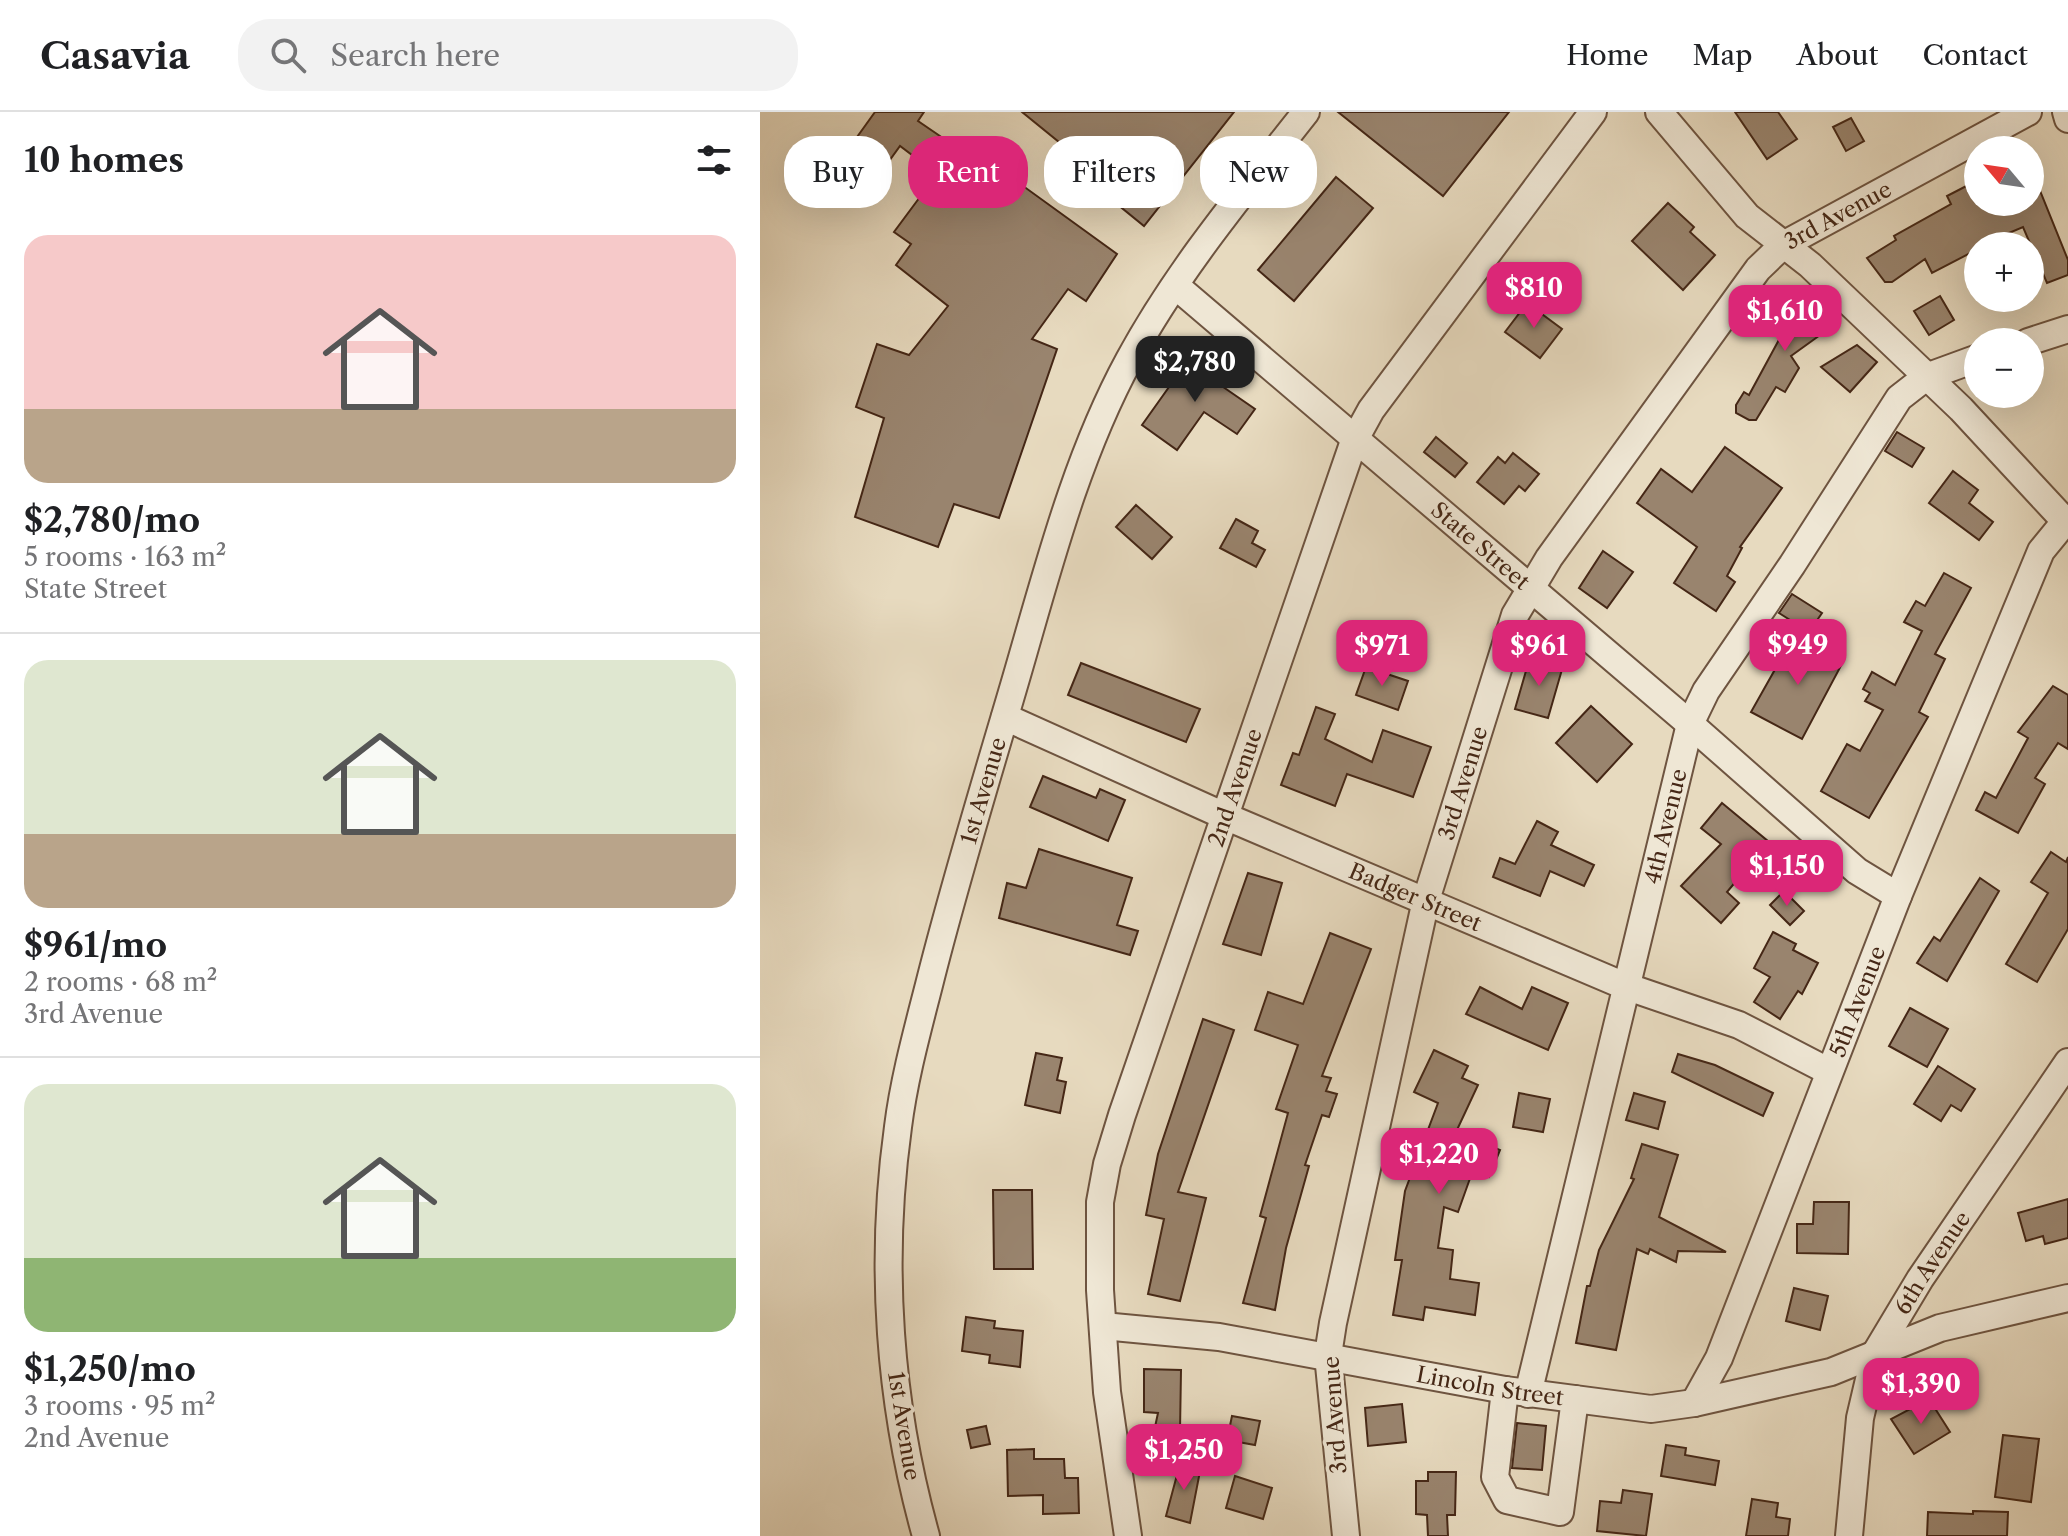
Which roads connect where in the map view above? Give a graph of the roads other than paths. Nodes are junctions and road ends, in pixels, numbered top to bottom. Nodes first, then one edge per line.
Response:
1 (1306, 112) edge
2 (1593, 112) edge
3 (1659, 112) edge
4 (2028, 112) edge
5 (2066, 112) edge
6 (2068, 119) edge
7 (1783, 245) junction
8 (1176, 286) junction
9 (2068, 329) edge
10 (2044, 337) edge
11 (1964, 363) edge
12 (1926, 377) junction
13 (1354, 441) junction
14 (2066, 519) edge
15 (1529, 589) junction
16 (1005, 717) junction
17 (1690, 724) junction
18 (1227, 817) junction
19 (1898, 896) junction
20 (1426, 900) junction
21 (1625, 986) junction
22 (2068, 1062) edge
23 (1828, 1071) junction
24 (2068, 1298) edge
25 (1103, 1326) junction
26 (1875, 1354) junction
27 (1328, 1355) junction
28 (1516, 1392) junction
29 (1575, 1399) junction
30 (1694, 1403) junction
31 (926, 1536) edge
32 (1128, 1536) edge
33 (1346, 1536) edge
34 (1849, 1536) edge

1 - 8 street, 1st Avenue
2 - 13 street, 2nd Avenue
3 - 7 street
4 - 7 street, 3rd Avenue
5 - 6 street
7 - 12 street
7 - 15 street, 3rd Avenue
8 - 13 street, State Street
8 - 16 street, 1st Avenue
9 - 10 street
11 - 12 street, 4th Avenue
12 - 14 street
12 - 17 street, 4th Avenue
13 - 15 street, State Street
13 - 18 street, 2nd Avenue
14 - 19 street, 5th Avenue
15 - 17 street, State Street
15 - 20 street, 3rd Avenue
16 - 18 street, Badger Street
16 - 31 street, 1st Avenue
17 - 19 street, State Street
17 - 21 street, 4th Avenue
18 - 20 street, Badger Street
18 - 25 street, 2nd Avenue
19 - 23 street, 5th Avenue
20 - 21 street, Badger Street
20 - 27 street, 3rd Avenue
21 - 23 street, Badger Street
21 - 28 street, 4th Avenue
22 - 26 street, 6th Avenue
23 - 30 street, 5th Avenue
24 - 26 street, Lincoln Street
25 - 27 street, Lincoln Street
25 - 32 street, 2nd Avenue
26 - 30 street, Lincoln Street
26 - 34 street, 6th Avenue
27 - 28 street, Lincoln Street
27 - 33 street, 3rd Avenue
28 - 29 street, Lincoln Street
28 - 29 street, 4th Avenue
29 - 30 street, Lincoln Street

